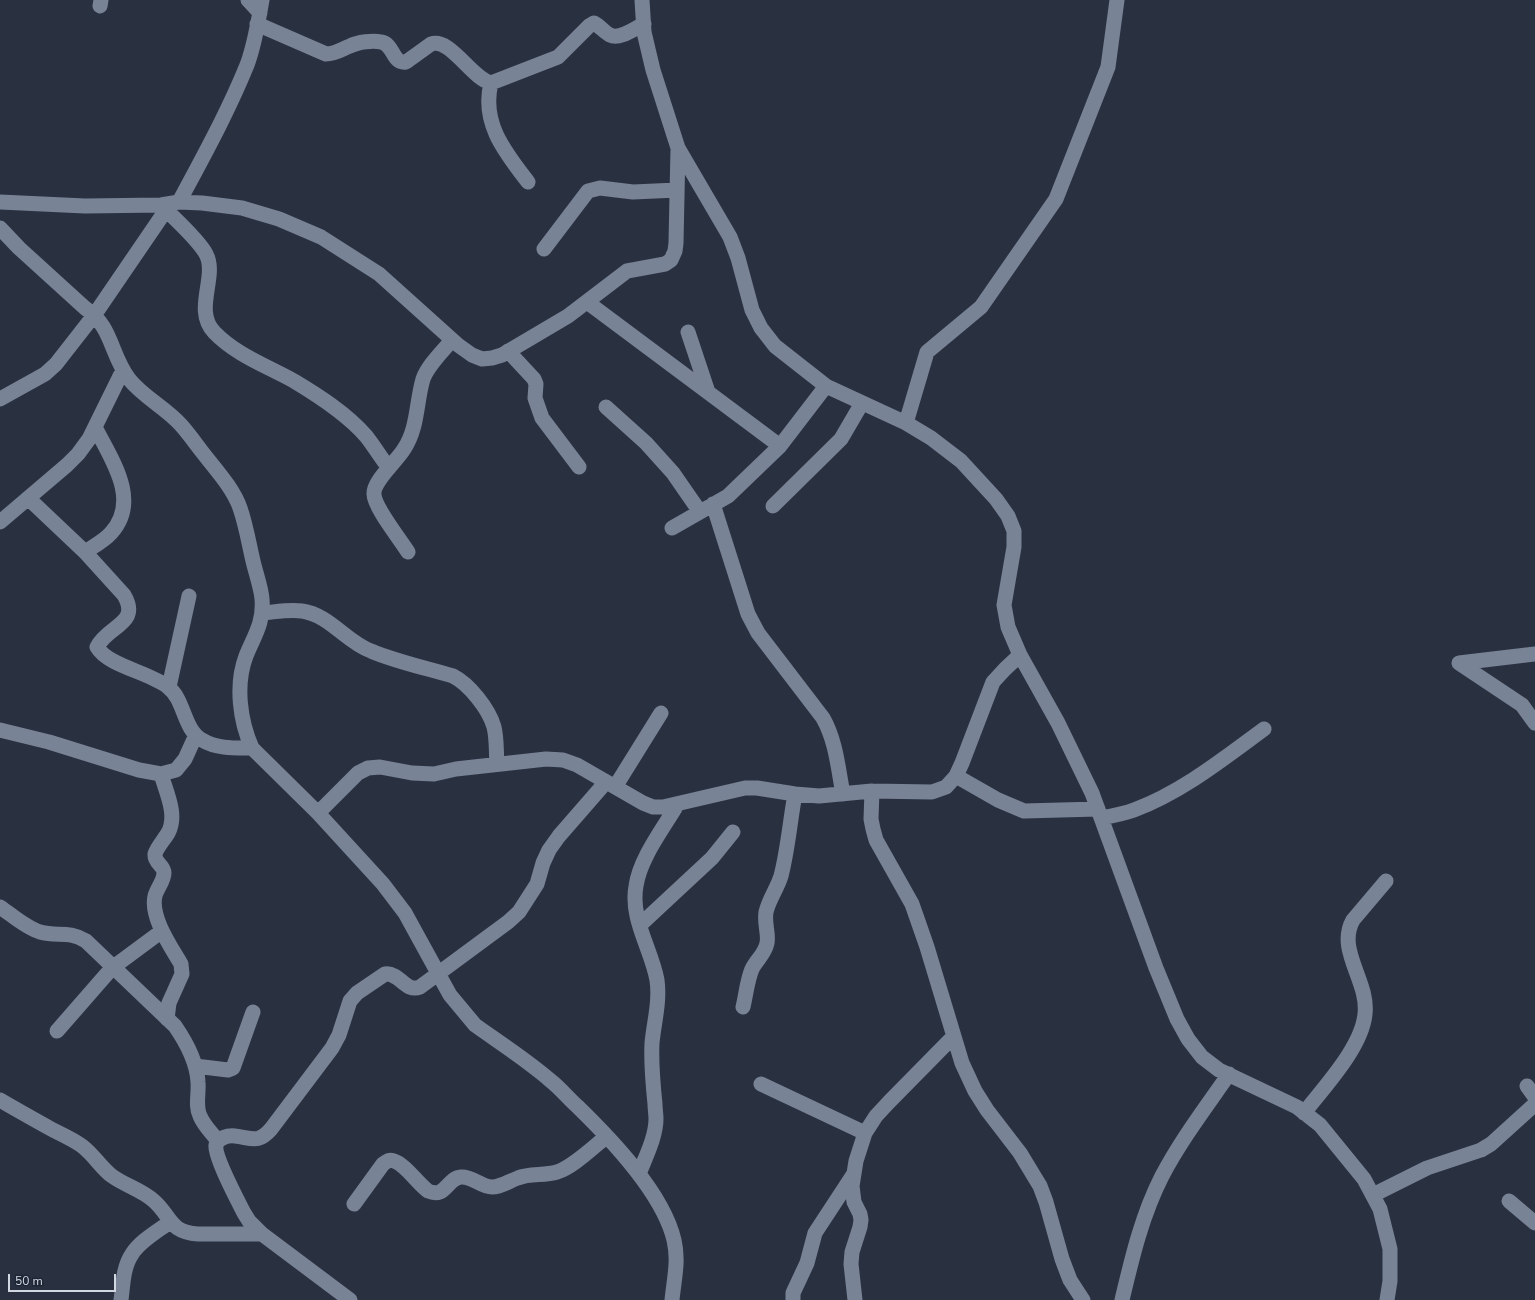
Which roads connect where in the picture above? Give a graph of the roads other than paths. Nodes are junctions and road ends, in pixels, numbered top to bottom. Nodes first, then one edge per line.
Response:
1 (248, 0) edge
2 (642, 0) edge
3 (1117, 0) edge
4 (260, 12) edge
5 (644, 24) junction
6 (491, 83) junction
7 (678, 148) junction
8 (528, 182) dead end
9 (677, 190) junction
10 (0, 202) edge
11 (179, 202) junction
12 (164, 208) junction
13 (0, 228) edge
14 (544, 249) dead end
15 (587, 302) junction
16 (95, 314) junction
17 (688, 332) dead end
18 (452, 340) junction
19 (508, 352) junction
20 (122, 370) junction
21 (826, 386) junction
22 (708, 392) junction
23 (0, 399) edge
24 (862, 403) junction
25 (606, 407) dead end
26 (906, 422) junction
27 (95, 427) junction
28 (780, 446) junction
29 (579, 467) dead end
30 (389, 468) junction
31 (28, 498) junction
32 (773, 506) dead end
33 (706, 508) junction
34 (0, 522) edge
35 (672, 528) dead end
36 (85, 552) junction
37 (408, 552) dead end
38 (189, 596) dead end
39 (262, 613) junction
40 (1535, 654) edge
41 (1020, 655) junction
42 (169, 687) junction
43 (661, 713) dead end
44 (1535, 723) edge
45 (0, 730) edge
46 (1264, 730) dead end
47 (195, 736) junction
48 (252, 748) junction
49 (496, 764) junction
50 (161, 774) junction
51 (956, 776) junction
52 (611, 785) junction
53 (872, 791) junction
54 (795, 794) junction
55 (844, 794) junction
56 (677, 805) junction
57 (1099, 813) junction
58 (318, 814) junction
59 (733, 832) dead end
60 (1386, 881) dead end
61 (0, 907) edge
62 (640, 925) junction
63 (162, 931) junction
64 (112, 968) junction
65 (438, 974) junction
66 (743, 1007) dead end
67 (253, 1012) dead end
68 (168, 1019) junction
69 (56, 1031) dead end
70 (953, 1037) junction
71 (195, 1066) junction
72 (1229, 1074) junction
73 (761, 1084) dead end
74 (0, 1100) edge
75 (1535, 1104) edge
76 (1304, 1113) junction
77 (865, 1133) junction
78 (606, 1137) junction
79 (218, 1141) junction
80 (639, 1174) junction
81 (853, 1175) junction
82 (1373, 1195) junction
83 (1509, 1201) dead end
84 (354, 1204) dead end
85 (170, 1222) junction
86 (1535, 1223) edge
87 (262, 1234) junction
88 (122, 1300) edge
89 (350, 1300) edge
90 (672, 1300) edge
91 (793, 1300) edge
92 (855, 1300) edge
93 (1083, 1300) edge
94 (1122, 1300) edge
95 (1387, 1300) edge

1 - 4 street
2 - 5 street
3 - 26 street
4 - 6 street
4 - 11 street
5 - 6 street
5 - 7 street
6 - 8 street
7 - 9 street
7 - 21 street
9 - 14 street
9 - 15 street
10 - 12 street
11 - 12 street
11 - 18 street
12 - 16 street
12 - 30 street
13 - 16 street
15 - 19 street
15 - 22 street
16 - 20 street
16 - 23 street
17 - 22 street
18 - 19 street
18 - 30 street
19 - 29 street
20 - 27 street
20 - 39 street
21 - 24 street
21 - 28 street
22 - 28 street
24 - 26 street
24 - 32 street
25 - 33 street
26 - 41 street
27 - 31 street
27 - 36 street
28 - 33 street
30 - 37 street
31 - 34 street
31 - 36 street
33 - 35 street
33 - 55 street
36 - 42 street
38 - 42 street
39 - 48 street
39 - 49 street
40 - 44 street
41 - 51 street
41 - 57 street
42 - 47 street
43 - 52 street
45 - 50 street
46 - 57 street
47 - 48 street
47 - 50 street
48 - 58 street
49 - 52 street
49 - 58 street
50 - 63 street
51 - 53 street
51 - 57 street
52 - 56 street
52 - 65 street
53 - 55 street
53 - 70 street
54 - 55 street
54 - 56 street
54 - 66 street
56 - 62 street
57 - 72 street
58 - 65 street
59 - 62 street
60 - 76 street
61 - 64 street
62 - 80 street
63 - 64 street
63 - 68 street
64 - 68 street
64 - 69 street
65 - 78 street
65 - 79 street
67 - 71 street
68 - 71 street
70 - 77 street
70 - 93 street
71 - 79 street
72 - 76 street
72 - 94 street
73 - 77 street
74 - 85 street
75 - 82 street
76 - 82 street
77 - 81 street
78 - 80 street
78 - 84 street
79 - 87 street
80 - 90 street
81 - 91 street
81 - 92 street
82 - 95 street
83 - 86 street
85 - 87 street
85 - 88 street
87 - 89 street

